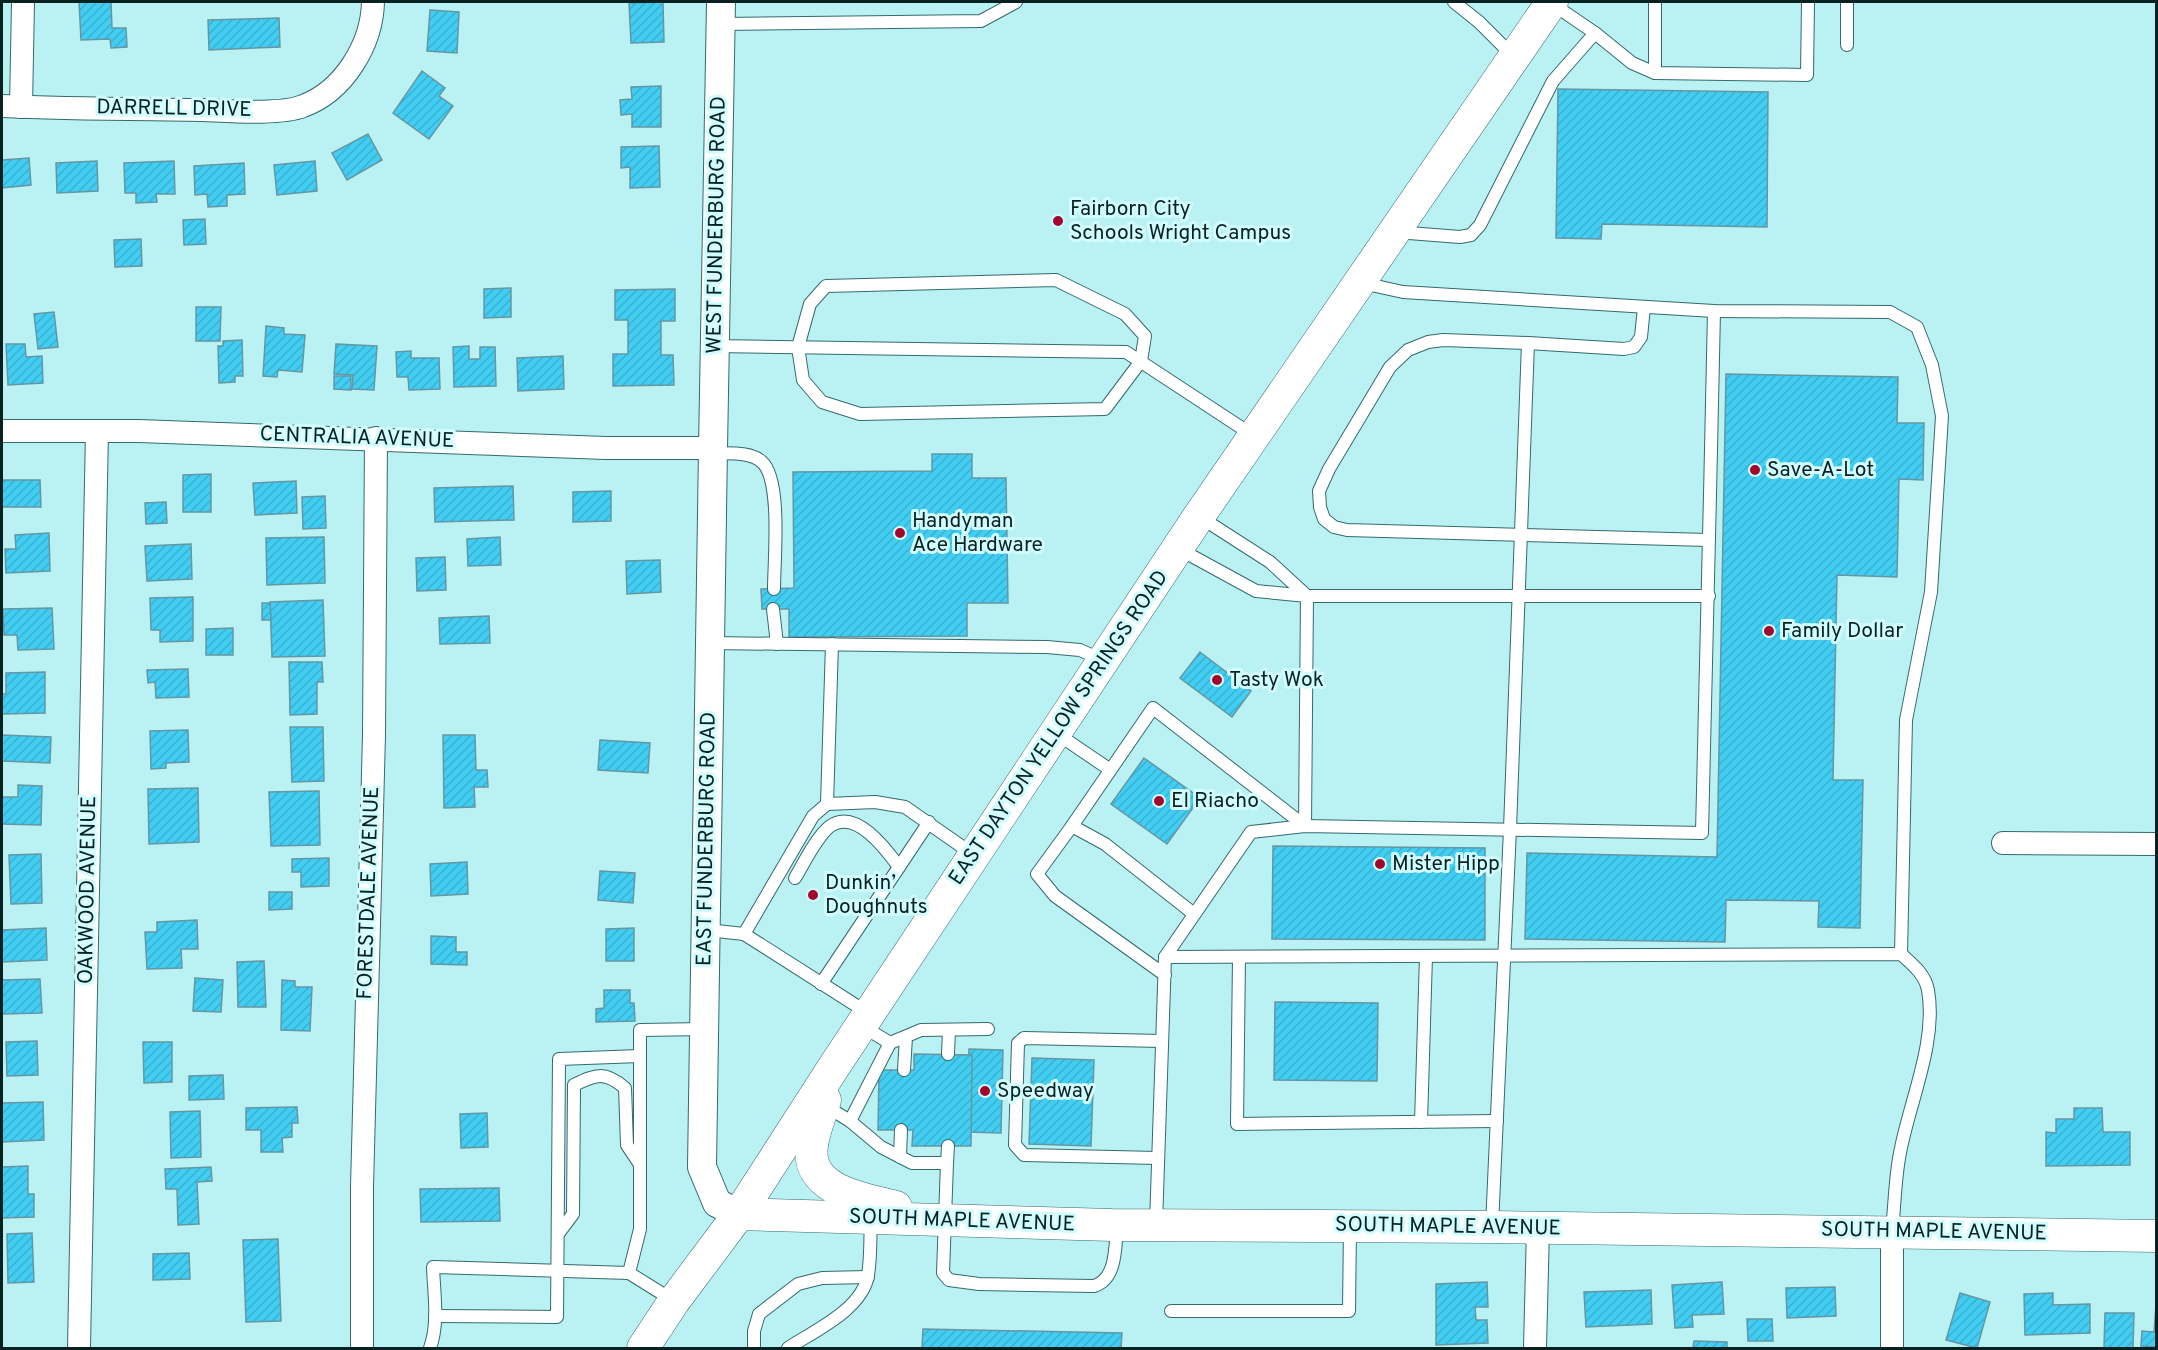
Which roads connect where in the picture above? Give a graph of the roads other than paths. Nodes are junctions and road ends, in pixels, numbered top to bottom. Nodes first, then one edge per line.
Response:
1 (23, 2) edge
2 (373, 2) edge
3 (1016, 2) edge
4 (1454, 2) edge
5 (1551, 2) edge
6 (1655, 2) edge
7 (1808, 2) edge
8 (1847, 2) edge
9 (721, 13) edge
10 (1595, 33) junction
11 (1847, 45) dead end
12 (1513, 56) junction
13 (1655, 73) junction
14 (11, 107) edge
15 (1392, 232) junction
16 (1366, 270) junction
17 (1644, 306) junction
18 (1714, 310) junction
19 (1528, 343) junction
20 (714, 346) junction
21 (798, 347) junction
22 (1141, 361) junction
23 (2, 431) edge
24 (97, 431) junction
25 (1255, 436) junction
26 (376, 438) junction
27 (712, 450) junction
28 (1199, 516) junction
29 (1521, 534) junction
30 (1708, 540) junction
31 (1178, 548) junction
32 (774, 589) dead end
33 (1307, 596) junction
34 (1518, 596) junction
35 (1709, 596) junction
36 (773, 609) dead end
37 (710, 643) junction
38 (777, 644) junction
39 (832, 644) junction
40 (1104, 660) junction
41 (1056, 733) junction
42 (1109, 769) junction
43 (827, 804) junction
44 (929, 822) junction
45 (1071, 826) junction
46 (1305, 826) junction
47 (1510, 830) junction
48 (2003, 843) dead end
49 (2157, 844) edge
50 (975, 855) junction
51 (899, 867) junction
52 (795, 878) dead end
53 (1194, 914) junction
54 (706, 930) junction
55 (744, 934) junction
56 (1901, 954) junction
57 (1426, 956) junction
58 (1505, 956) junction
59 (1165, 957) junction
60 (1239, 957) junction
61 (1165, 975) junction
62 (821, 984) junction
63 (865, 1020) junction
64 (705, 1029) junction
65 (988, 1029) dead end
66 (949, 1030) junction
67 (906, 1037) junction
68 (1162, 1041) junction
69 (890, 1043) junction
70 (948, 1054) dead end
71 (640, 1056) junction
72 (835, 1065) junction
73 (904, 1070) dead end
74 (823, 1105) junction
75 (850, 1121) junction
76 (1497, 1121) junction
77 (1421, 1122) junction
78 (901, 1130) dead end
79 (948, 1146) dead end
80 (900, 1157) junction
81 (1158, 1158) junction
82 (640, 1164) junction
83 (947, 1164) junction
84 (739, 1215) junction
85 (871, 1219) junction
86 (946, 1221) junction
87 (1118, 1225) junction
88 (1156, 1225) junction
89 (1350, 1226) junction
90 (1492, 1227) junction
91 (1538, 1227) junction
92 (1892, 1232) junction
93 (558, 1233) junction
94 (2157, 1236) edge
95 (559, 1270) junction
96 (628, 1273) junction
97 (868, 1277) junction
98 (674, 1301) junction
99 (1171, 1311) dead end
100 (435, 1316) junction
101 (79, 1348) edge
102 (362, 1348) edge
103 (430, 1348) edge
104 (643, 1348) edge
105 (754, 1348) edge
106 (788, 1348) edge
107 (1535, 1348) edge
108 (1892, 1348) edge

1 - 14 street
2 - 14 street, DARRELL DRIVE
3 - 9 lane
4 - 12 lane
5 - 10 lane
5 - 12 main road, EAST DAYTON YELLOW SPRINGS ROAD
6 - 13 lane
7 - 13 lane
8 - 11 lane
9 - 20 street, WEST FUNDERBURG ROAD
10 - 13 lane
10 - 15 lane
12 - 15 main road, EAST DAYTON YELLOW SPRINGS ROAD
15 - 16 main road, EAST DAYTON YELLOW SPRINGS ROAD
16 - 17 lane
16 - 25 main road, EAST DAYTON YELLOW SPRINGS ROAD
17 - 18 lane
17 - 19 lane
18 - 30 lane
18 - 56 lane
19 - 29 lane
19 - 29 lane
20 - 21 lane
20 - 27 street, WEST FUNDERBURG ROAD
21 - 22 lane
21 - 22 lane
21 - 22 lane
22 - 25 lane
23 - 24 street, CENTRALIA AVENUE
24 - 26 street, CENTRALIA AVENUE
24 - 101 street, OAKWOOD AVENUE
25 - 28 main road, EAST DAYTON YELLOW SPRINGS ROAD
26 - 27 street, CENTRALIA AVENUE
26 - 102 street, FORESTDALE AVENUE
27 - 32 lane
27 - 37 street, EAST FUNDERBURG ROAD
28 - 31 main road, EAST DAYTON YELLOW SPRINGS ROAD
28 - 33 lane
29 - 30 lane
29 - 34 lane
30 - 35 lane
31 - 33 lane
31 - 40 main road, EAST DAYTON YELLOW SPRINGS ROAD
33 - 34 lane
33 - 46 lane
34 - 35 lane
34 - 47 lane
35 - 47 lane
36 - 38 lane
37 - 38 lane
37 - 54 street, EAST FUNDERBURG ROAD
38 - 39 lane
39 - 40 lane
39 - 43 lane
40 - 41 main road, EAST DAYTON YELLOW SPRINGS ROAD
41 - 42 lane
41 - 50 main road, EAST DAYTON YELLOW SPRINGS ROAD
42 - 45 lane
42 - 46 lane
43 - 44 lane
43 - 55 lane
44 - 50 lane
44 - 51 lane
45 - 53 lane
45 - 61 lane
46 - 47 lane
46 - 53 lane
47 - 58 lane
48 - 49 street
50 - 63 main road, EAST DAYTON YELLOW SPRINGS ROAD
51 - 52 lane
51 - 62 lane
53 - 59 lane
54 - 55 lane
54 - 64 street, EAST FUNDERBURG ROAD
55 - 62 lane
56 - 58 lane
56 - 92 lane
57 - 58 lane
57 - 60 lane
57 - 77 lane
58 - 76 lane
59 - 60 lane
59 - 61 lane
60 - 77 lane
61 - 68 lane
62 - 63 lane
63 - 69 lane
63 - 72 main road, EAST DAYTON YELLOW SPRINGS ROAD
64 - 71 lane
64 - 84 street, EAST FUNDERBURG ROAD
65 - 66 lane
66 - 67 lane
66 - 70 lane
67 - 69 lane
67 - 73 lane
68 - 81 lane
68 - 81 lane
69 - 75 lane
71 - 82 lane
71 - 93 lane
72 - 74 main road
72 - 84 main road, EAST DAYTON YELLOW SPRINGS ROAD
74 - 75 lane
74 - 86 main road
75 - 80 lane
76 - 77 lane
76 - 90 lane
78 - 80 lane
79 - 83 lane
80 - 83 lane
81 - 88 lane
82 - 93 lane
82 - 96 lane
83 - 86 lane
84 - 85 main road, SOUTH MAPLE AVENUE
84 - 98 main road, EAST DAYTON YELLOW SPRINGS ROAD
85 - 86 main road, SOUTH MAPLE AVENUE
85 - 97 lane
86 - 87 main road, SOUTH MAPLE AVENUE
86 - 87 lane
87 - 88 main road, SOUTH MAPLE AVENUE
88 - 89 main road, SOUTH MAPLE AVENUE
89 - 90 main road, SOUTH MAPLE AVENUE
89 - 99 lane
90 - 91 main road, SOUTH MAPLE AVENUE
91 - 92 main road, SOUTH MAPLE AVENUE
91 - 107 street
92 - 94 main road, SOUTH MAPLE AVENUE
92 - 108 street
93 - 95 lane
95 - 96 lane
95 - 100 lane
95 - 100 lane
96 - 98 lane
97 - 105 lane
97 - 106 lane
98 - 104 main road, EAST DAYTON YELLOW SPRINGS ROAD
100 - 103 lane

